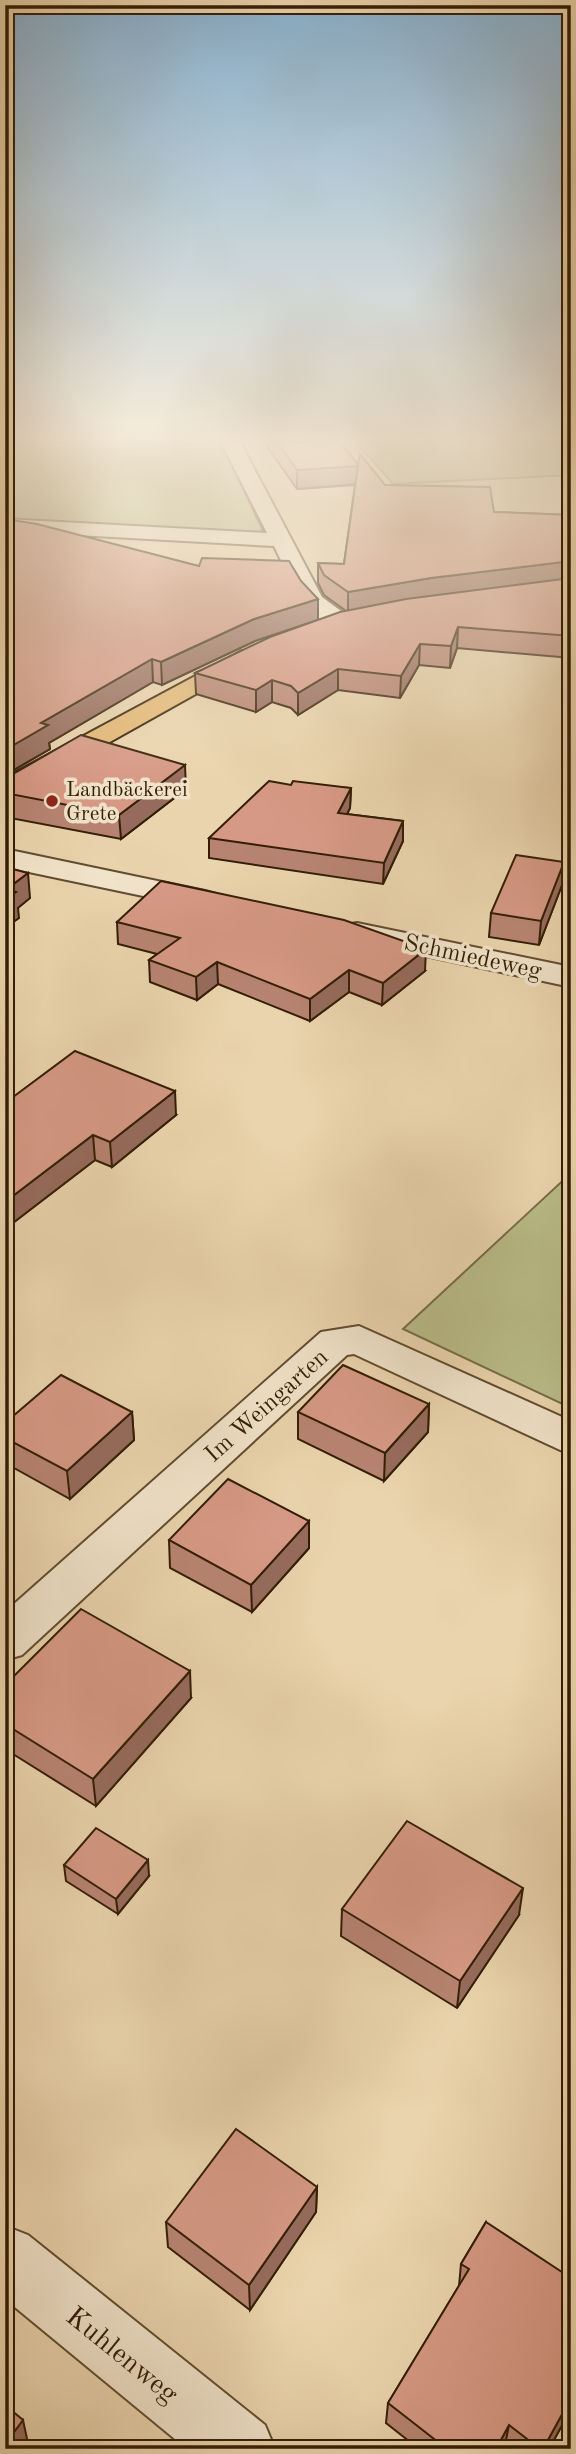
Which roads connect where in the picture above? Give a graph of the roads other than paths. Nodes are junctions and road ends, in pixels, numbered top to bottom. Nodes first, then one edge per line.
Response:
1 (290, 557) edge
2 (372, 616) edge
3 (344, 622) junction
4 (312, 631) edge
5 (260, 649) edge
6 (5, 789) edge
7 (5, 858) edge
8 (234, 906) edge
9 (328, 926) edge
10 (571, 977) edge
11 (571, 1439) edge
12 (5, 1641) edge
13 (5, 2258) edge
14 (241, 2449) edge

1 - 3 street
2 - 3 main road
3 - 4 main road
5 - 6 main road
7 - 8 street
9 - 10 street, Schmiedeweg
11 - 12 street, Im Weingarten
13 - 14 street, Kuhlenweg

